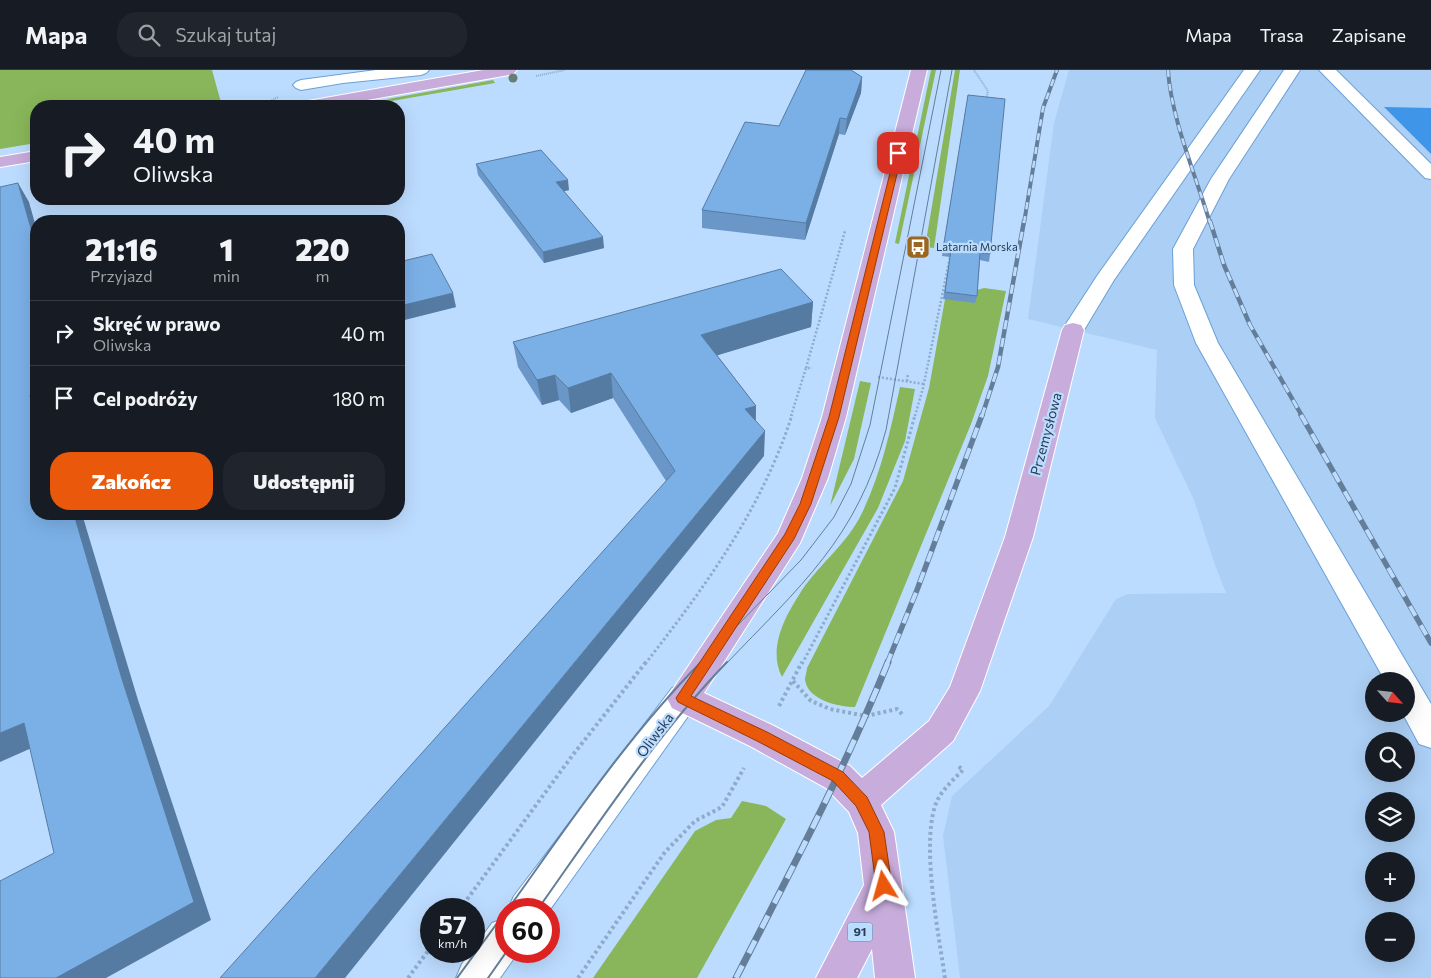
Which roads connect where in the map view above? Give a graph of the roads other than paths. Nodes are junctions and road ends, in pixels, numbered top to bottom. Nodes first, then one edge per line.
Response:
1 (290, 70) edge
2 (421, 70) edge
3 (509, 70) edge
4 (919, 70) edge
5 (1252, 70) edge
6 (1292, 70) edge
7 (1327, 70) edge
8 (301, 85) junction
9 (308, 100) edge
10 (344, 100) edge
11 (30, 157) edge
12 (0, 162) edge
13 (1431, 174) edge
14 (1073, 330) joint
15 (1396, 672) edge
16 (682, 698) junction
17 (1415, 706) edge
18 (1431, 734) edge
19 (861, 802) junction
20 (884, 886) junction
21 (535, 898) edge
22 (495, 952) edge
23 (476, 978) edge
24 (836, 978) edge
25 (894, 978) edge

1 - 8 street
2 - 8 street
3 - 10 main road
4 - 16 main road, Oliwska
5 - 14 street, Przemysłowa
6 - 15 street
7 - 13 street
8 - 9 street
11 - 12 main road
14 - 19 main road, Przemysłowa
16 - 19 main road
16 - 21 street, Oliwska
17 - 18 street
19 - 20 main road
20 - 24 main road, 91
20 - 25 main road
22 - 23 street

